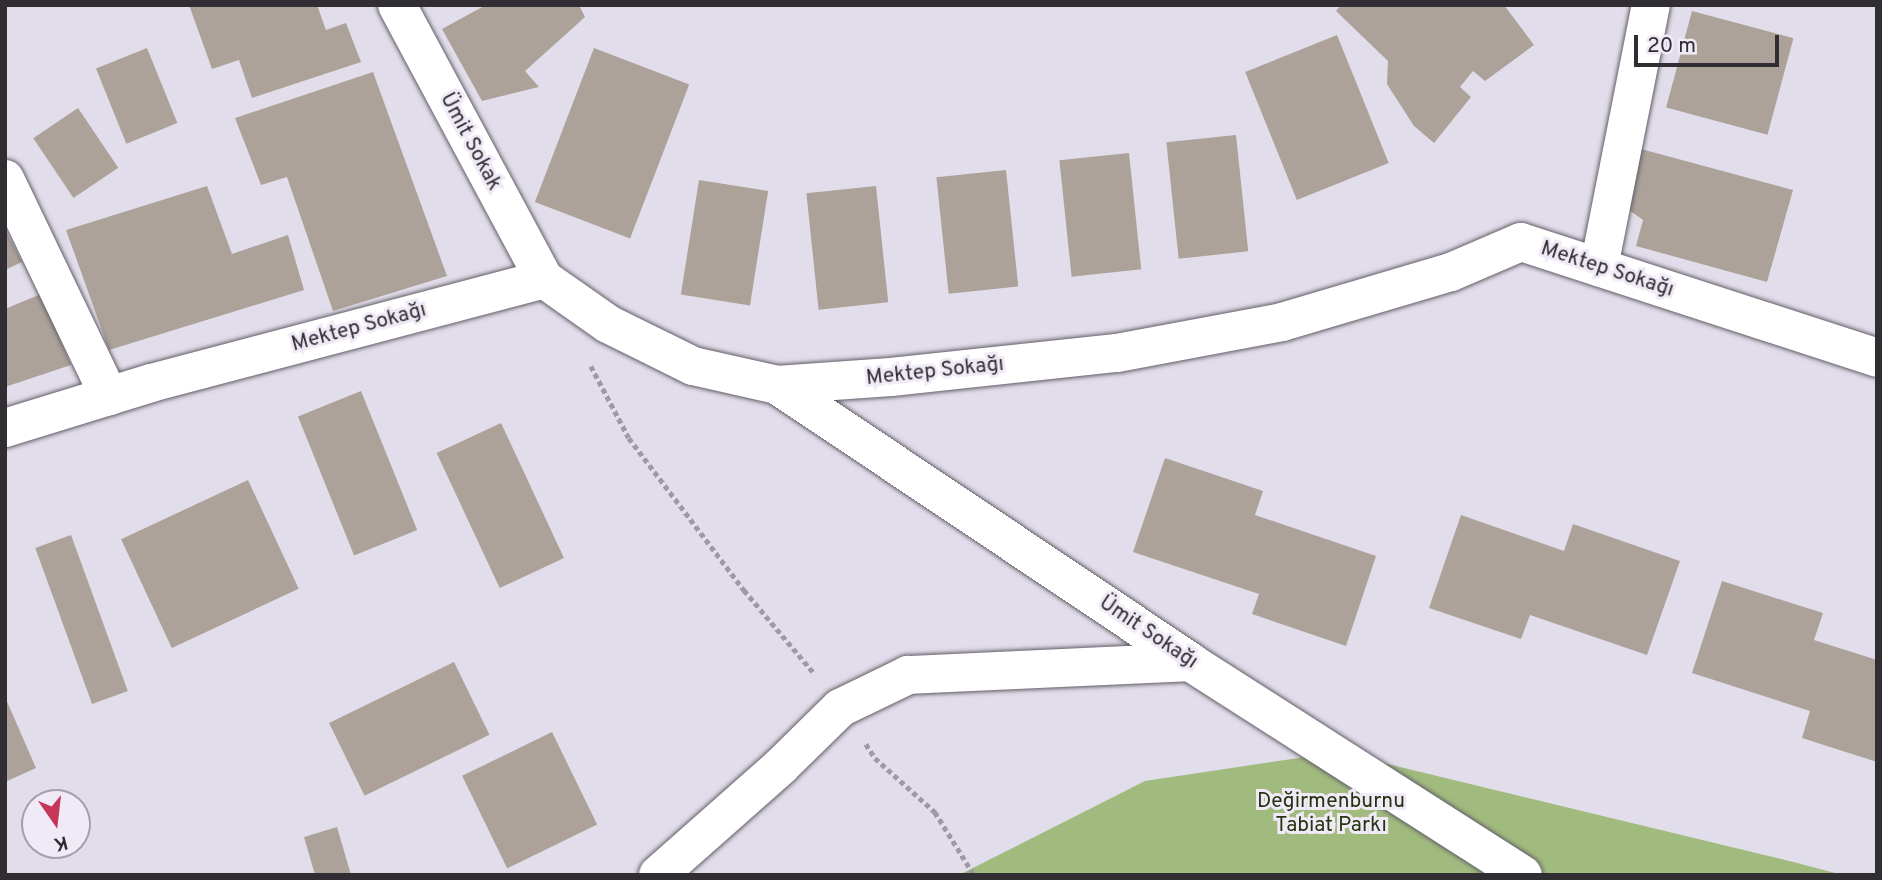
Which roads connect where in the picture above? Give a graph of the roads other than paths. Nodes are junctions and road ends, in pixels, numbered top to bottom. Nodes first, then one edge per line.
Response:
1 (397, 5) edge
2 (1651, 5) edge
3 (5, 179) edge
4 (1598, 267) junction
5 (544, 279) junction
6 (1877, 358) edge
7 (777, 385) junction
8 (109, 396) junction
9 (5, 428) edge
10 (1191, 662) junction
11 (658, 875) edge
12 (1523, 875) edge

1 - 5 street, Ümit Sokak
2 - 4 street
3 - 8 street
4 - 6 street, Mektep Sokağı
4 - 7 street, Mektep Sokağı
5 - 7 street, Mektep Sokağı
5 - 8 street, Mektep Sokağı
7 - 10 street, Ümit Sokağı
8 - 9 street, Mektep Sokağı
10 - 11 street
10 - 12 street, Ümit Sokağı

